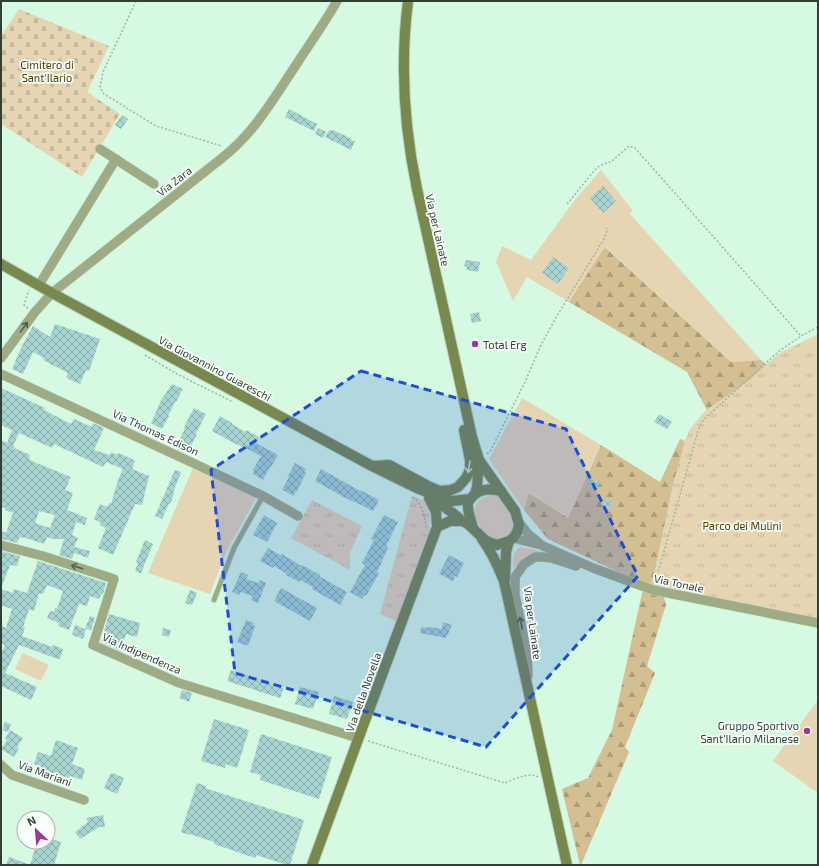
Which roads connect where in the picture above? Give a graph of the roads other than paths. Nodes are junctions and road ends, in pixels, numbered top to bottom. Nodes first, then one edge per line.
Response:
1 (337, 1) edge
2 (408, 1) edge
3 (100, 149) dead end
4 (116, 159) junction
5 (154, 184) dead end
6 (1, 264) edge
7 (39, 285) junction
8 (52, 293) junction
9 (1, 358) edge
10 (455, 360) junction
11 (1, 374) edge
12 (479, 460) junction
13 (372, 466) junction
14 (501, 491) junction
15 (416, 493) junction
16 (263, 496) junction
17 (473, 496) junction
18 (429, 498) junction
19 (449, 504) junction
20 (298, 516) dead end
21 (462, 521) junction
22 (518, 521) junction
23 (437, 523) junction
24 (476, 531) junction
25 (511, 540) junction
26 (541, 545) junction
27 (1, 546) edge
28 (593, 568) junction
29 (504, 581) junction
30 (214, 600) dead end
31 (818, 623) edge
32 (528, 690) junction
33 (358, 738) junction
34 (2, 768) edge
35 (84, 800) dead end
36 (312, 865) edge
37 (567, 865) edge

1 - 8 street, Via Zara
2 - 10 street, Via per Lainate
3 - 4 street
4 - 5 street
4 - 7 street
6 - 7 street, Via Giovannino Guareschi
7 - 8 street, Via Giovannino Guareschi
9 -> 8 street, Via Zara
8 - 13 street, Via Giovannino Guareschi
10 - 12 street, Via per Lainate
10 -> 13 street
11 - 16 street, Via Thomas Edison
12 - 14 street, Via per Lainate
12 - 17 street, Via per Lainate
13 - 15 street, Via Giovannino Guareschi
14 - 17 street
14 - 22 street
15 - 18 street
15 - 19 street, Via Giovannino Guareschi
16 - 20 street, Via Thomas Edison
16 - 30 lane
17 - 19 street
17 - 24 street
18 - 19 street
18 - 23 street
19 - 21 street, Via per Lainate
19 - 23 street, Via della Novella
21 - 23 street
21 - 24 street, Via per Lainate
22 - 25 street
22 - 26 street
23 - 33 street, Via della Novella
24 - 25 street, Via per Lainate
24 - 29 street, Via per Lainate
25 - 26 street
25 - 29 street, Via per Lainate
26 - 28 street, Via Tonale
33 -> 27 street, Via Indipendenza
28 - 31 street, Via Tonale
32 -> 28 street, Via per Lainate
29 - 32 street, Via per Lainate
32 - 37 street, Via per Lainate
33 - 36 street, Via della Novella
34 - 35 street, Via Mariani

